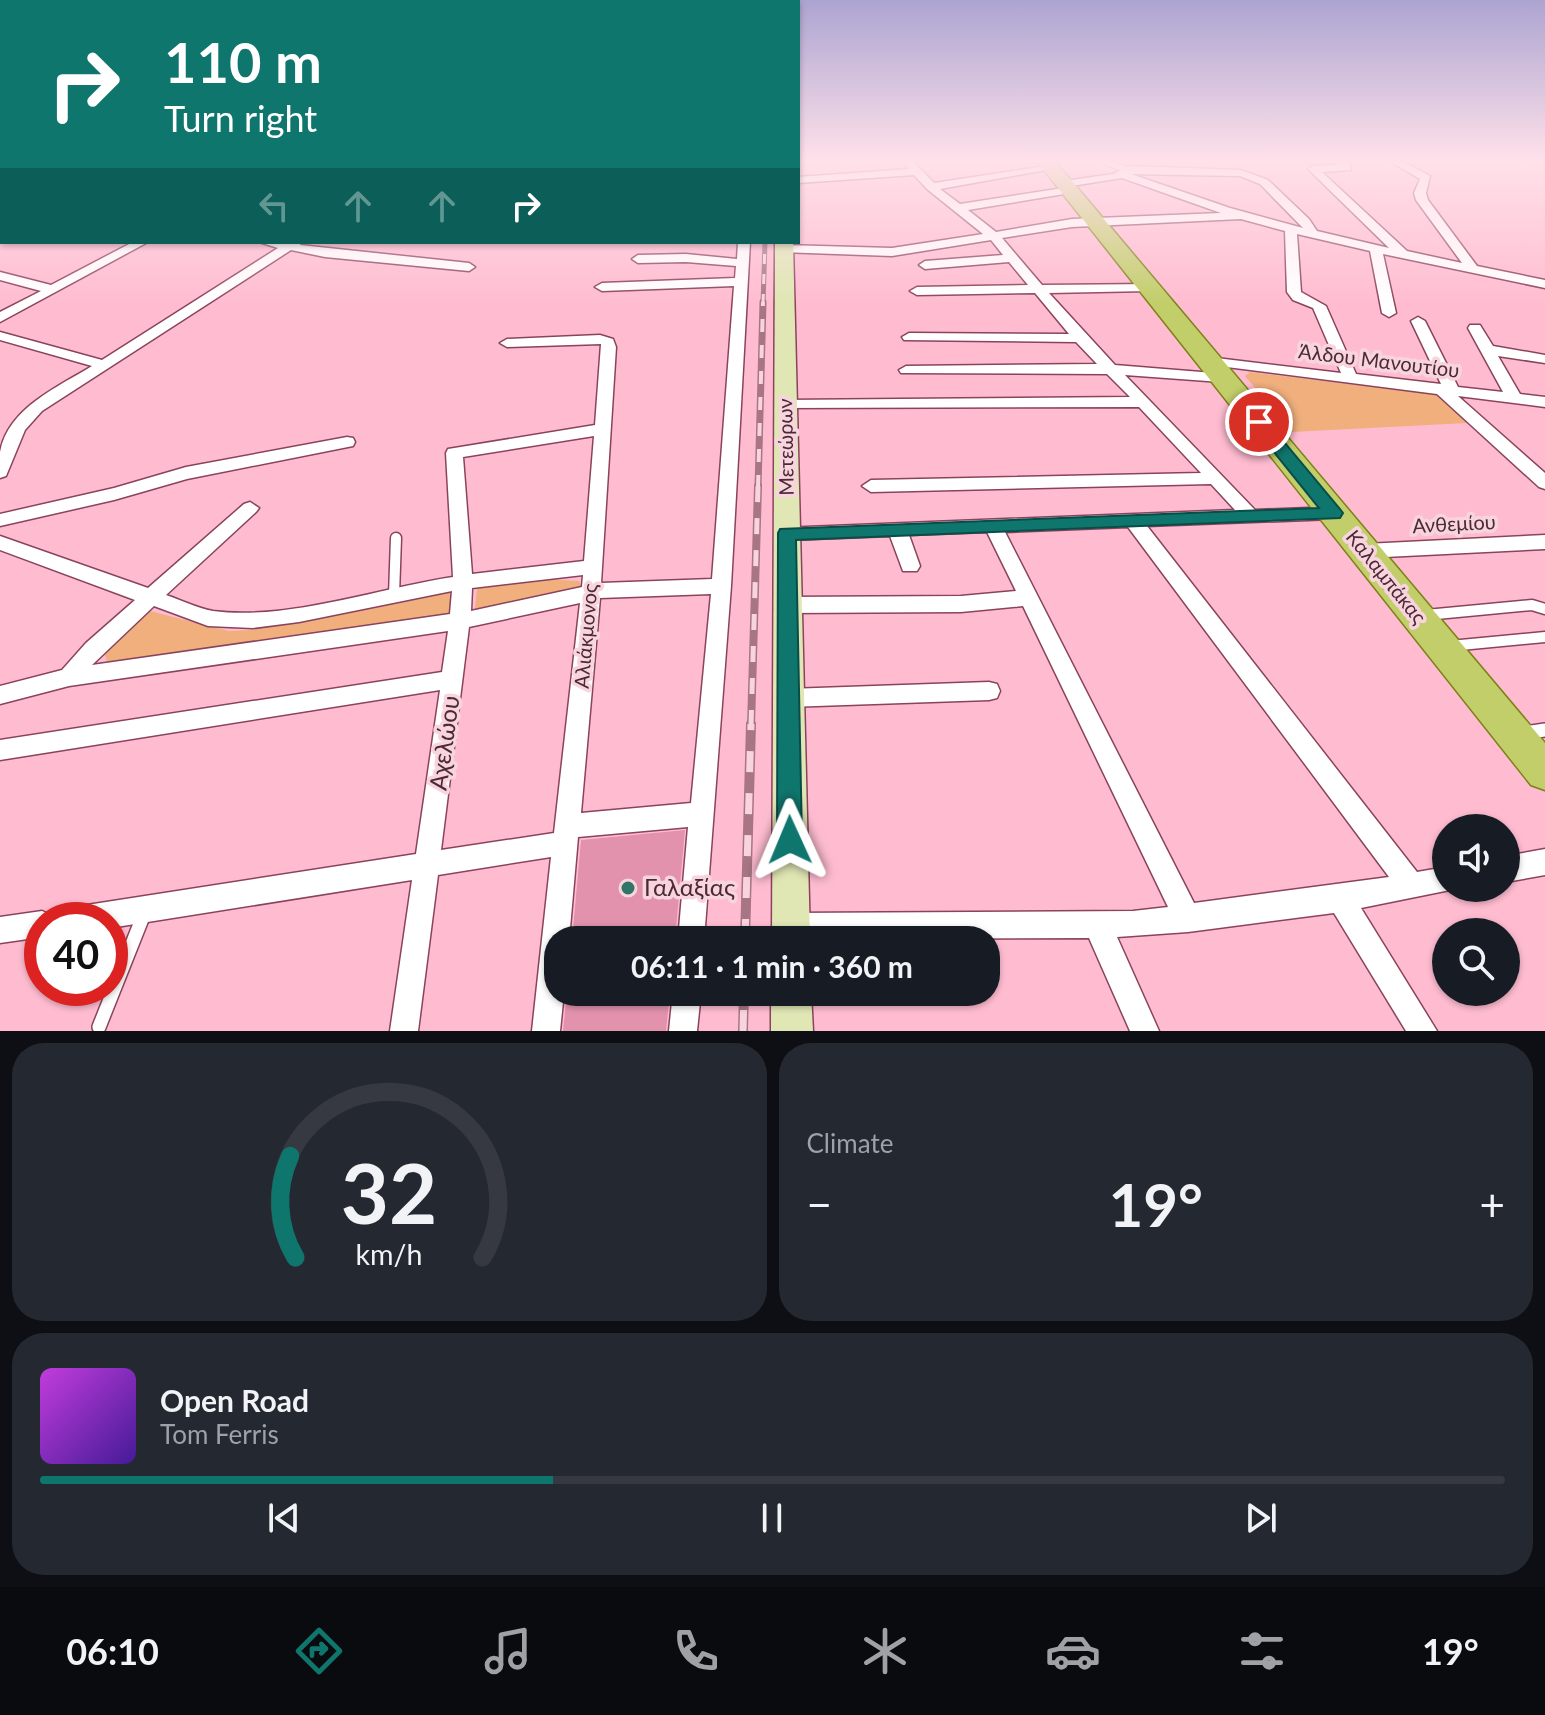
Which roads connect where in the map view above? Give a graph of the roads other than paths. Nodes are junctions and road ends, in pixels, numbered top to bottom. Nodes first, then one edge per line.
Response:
1 (957, 208) edge
2 (1085, 208) edge
3 (1221, 208) edge
4 (1291, 208) edge
5 (1354, 208) edge
6 (1428, 208) edge
7 (1238, 216) junction
8 (1096, 222) junction
9 (1291, 229) junction
10 (1312, 234) junction
11 (994, 236) junction
12 (138, 244) edge
13 (292, 244) edge
14 (744, 244) edge
15 (784, 246) edge
16 (1376, 248) junction
17 (1402, 253) junction
18 (1012, 258) junction
19 (638, 259) dead end
20 (925, 265) dead end
21 (469, 267) dead end
22 (1472, 268) junction
23 (741, 273) junction
24 (0, 276) edge
25 (1528, 280) junction
26 (1545, 284) edge
27 (602, 287) dead end
28 (1148, 287) junction
29 (1035, 288) junction
30 (53, 290) junction
31 (917, 291) dead end
32 (1545, 302) edge
33 (1389, 313) dead end
34 (0, 318) edge
35 (1418, 321) dead end
36 (1475, 328) dead end
37 (0, 336) edge
38 (909, 337) dead end
39 (1080, 338) junction
40 (507, 343) dead end
41 (1487, 350) junction
42 (1545, 359) edge
43 (101, 364) junction
44 (1215, 369) junction
45 (906, 370) dead end
46 (1113, 370) junction
47 (1350, 377) junction
48 (1445, 389) junction
49 (1514, 398) junction
50 (1145, 402) junction
51 (1545, 402) edge
52 (785, 405) junction
53 (25, 419) junction
54 (0, 424) edge
55 (605, 429) junction
56 (347, 442) dead end
57 (0, 472) edge
58 (1214, 478) junction
59 (1545, 483) edge
60 (871, 486) dead end
61 (250, 508) dead end
62 (1334, 513) junction
63 (1252, 518) junction
64 (0, 520) edge
65 (1134, 522) junction
66 (993, 526) junction
67 (898, 531) junction
68 (787, 533) junction
69 (396, 538) dead end
70 (1545, 542) edge
71 (0, 543) edge
72 (1365, 551) junction
73 (910, 566) dead end
74 (592, 567) junction
75 (463, 582) junction
76 (721, 586) junction
77 (591, 593) junction
78 (394, 595) junction
79 (149, 597) junction
80 (1028, 598) junction
81 (787, 605) junction
82 (1545, 609) edge
83 (1417, 615) junction
84 (460, 621) junction
85 (1545, 637) edge
86 (1443, 646) junction
87 (69, 677) junction
88 (453, 679) junction
89 (989, 691) dead end
90 (0, 695) edge
91 (788, 698) junction
92 (1545, 730) edge
93 (1514, 734) junction
94 (0, 750) edge
95 (1545, 772) edge
96 (703, 814) junction
97 (566, 834) junction
98 (1545, 862) edge
99 (1520, 866) edge
100 (428, 867) junction
101 (1432, 882) edge
102 (1412, 886) junction
103 (1340, 899) junction
104 (145, 910) junction
105 (128, 912) edge
106 (1188, 919) junction
107 (1097, 925) junction
108 (692, 926) edge
109 (791, 926) edge
110 (24, 927) edge
111 (1000, 928) edge
112 (0, 930) edge
113 (686, 1006) edge
114 (791, 1006) edge
115 (99, 1027) dead end
116 (404, 1031) edge
117 (546, 1031) edge
118 (683, 1031) edge
119 (792, 1031) edge
120 (1145, 1031) edge
121 (1423, 1031) edge

1 - 11 street
2 - 8 main road, Καλαμπάκας
3 - 7 street
4 - 10 street
5 - 17 street
6 - 22 street
7 - 8 street
7 - 9 street
8 - 11 street
8 - 28 main road, Καλαμπάκας
9 - 10 street
9 - 47 street
10 - 16 street
11 - 15 street
11 - 18 street
12 - 30 street
13 - 21 street
13 - 43 street
14 - 23 street
15 - 52 street, Μετεώρων
16 - 17 street
16 - 33 street
17 - 22 street
18 - 20 street
18 - 29 street
19 - 23 street
22 - 25 street
23 - 27 street
23 - 76 street
24 - 30 street
25 - 26 street
25 - 32 street
28 - 29 street
28 - 44 main road, Καλαμπάκας
29 - 31 street
29 - 39 street
30 - 34 street
35 - 48 street
36 - 41 street
37 - 43 street
38 - 39 street
39 - 46 street
40 - 55 street, Αλιάκμονος
41 - 42 street
41 - 49 street
43 - 53 street
44 - 46 street, Άλδου Μανουτίου
44 - 47 street, Άλδου Μανουτίου
44 - 62 main road, Καλαμπάκας
45 - 46 street, Άλδου Μανουτίου
46 - 50 street
47 - 48 street, Άλδου Μανουτίου
48 - 49 street, Άλδου Μανουτίου
48 - 59 street
49 - 51 street, Άλδου Μανουτίου
50 - 52 street
50 - 58 street
52 - 68 street, Μετεώρων
53 - 54 street
53 - 57 street
55 - 74 street, Αλιάκμονος
55 - 75 street, Αχελώου
56 - 64 street
58 - 60 street
58 - 63 street
61 - 79 street
62 - 63 street
62 - 72 main road, Καλαμπάκας
63 - 65 street
65 - 66 street
65 - 102 street
66 - 67 street
66 - 80 street
67 - 68 street
67 - 73 street
68 - 81 street, Μετεώρων
69 - 78 lane
70 - 72 street, Ανθεμίου
71 - 79 street
72 - 83 main road, Καλαμπάκας
74 - 75 street
74 - 77 street, Αλιάκμονος
75 - 78 street
75 - 84 street, Αχελώου
76 - 77 street
76 - 96 street
77 - 84 street
77 - 97 street, Αλιάκμονος
78 - 79 street
79 - 87 street
80 - 81 street
80 - 106 street
81 - 91 street, Μετεώρων
82 - 83 lane
83 - 86 main road, Καλαμπάκας
84 - 87 street
84 - 88 street, Αχελώου
85 - 86 lane
86 - 93 main road, Καλαμπάκας
87 - 90 street
88 - 94 street
88 - 100 street, Αχελώου
89 - 91 street
91 - 109 street, Μετεώρων
92 - 93 lane
93 - 95 main road, Καλαμπάκας
96 - 97 street
96 - 108 street
97 - 100 street
97 - 117 street, Αλιάκμονος
98 - 99 street
100 - 104 street
100 - 116 street, Αχελώου
101 - 102 street
102 - 103 street
103 - 106 street
103 - 121 street
104 - 105 street
104 - 115 lane
106 - 107 street
107 - 111 street
107 - 120 street
110 - 112 street
113 - 118 street
114 - 119 street

